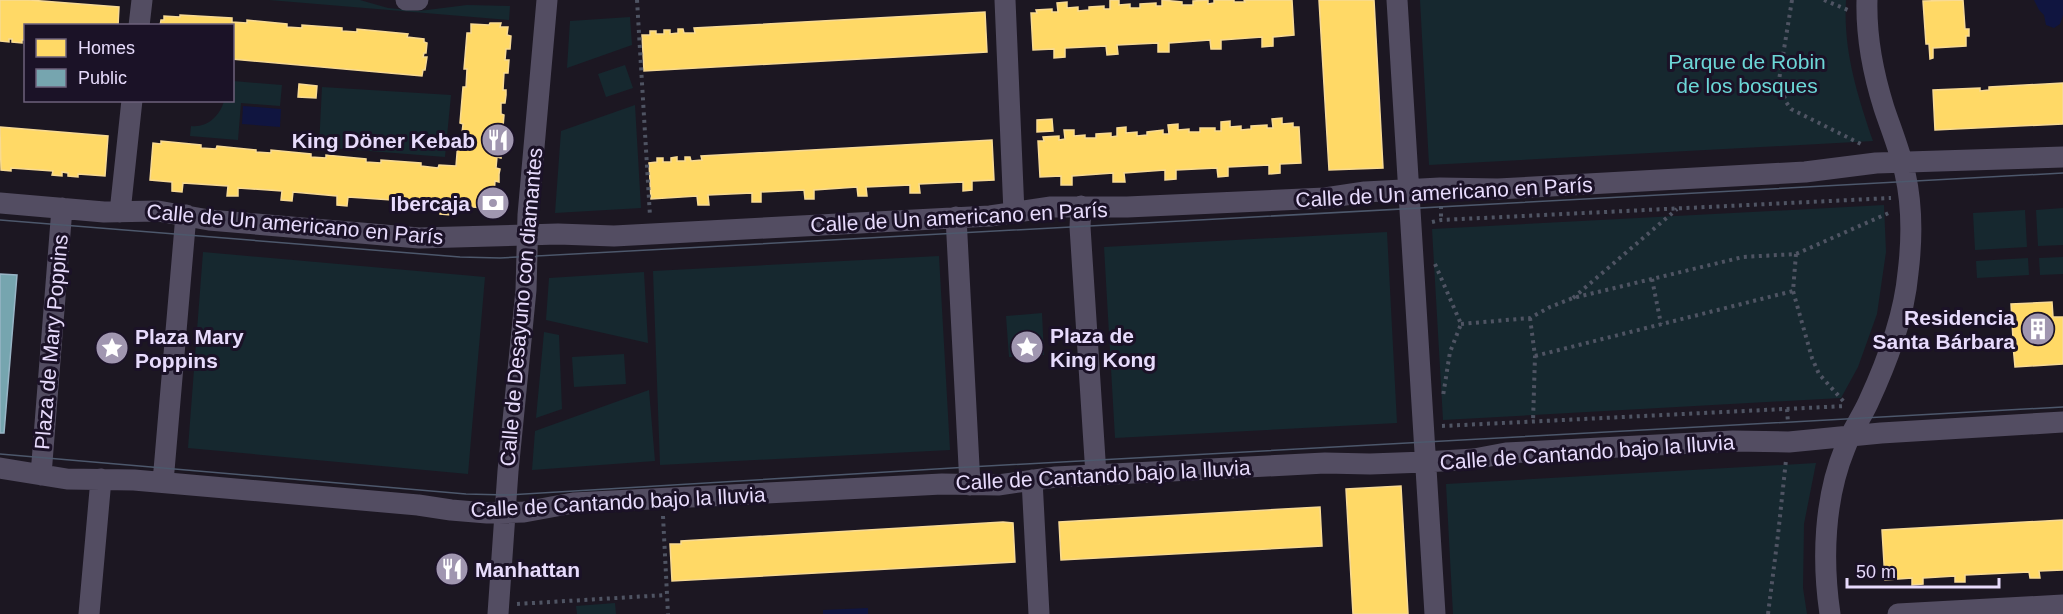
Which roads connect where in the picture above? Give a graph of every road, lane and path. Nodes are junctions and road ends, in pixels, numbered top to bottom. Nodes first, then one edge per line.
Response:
1 (142, 0) edge
2 (406, 0) edge
3 (418, 0) edge
4 (547, 0) edge
5 (637, 0) edge
6 (1005, 0) edge
7 (1397, 0) edge
8 (1792, 0) edge
9 (1824, 0) edge
10 (1867, 0) edge
11 (1845, 9) dead end
12 (139, 24) edge
13 (132, 102) edge
14 (1856, 142) dead end
15 (2063, 157) edge
16 (1902, 162) junction
17 (1408, 190) junction
18 (1909, 200) junction
19 (0, 203) edge
20 (1081, 206) junction
21 (62, 208) junction
22 (1678, 208) junction
23 (120, 212) junction
24 (1014, 213) junction
25 (186, 215) junction
26 (956, 217) junction
27 (1411, 231) junction
28 (651, 234) junction
29 (528, 235) junction
30 (1796, 254) junction
31 (1434, 261) dead end
32 (1652, 279) junction
33 (1793, 291) junction
34 (1573, 298) junction
35 (1530, 318) junction
36 (1461, 324) junction
37 (1661, 324) junction
38 (1535, 356) junction
39 (1443, 398) dead end
40 (1441, 417) dead end
41 (1533, 422) junction
42 (2063, 422) edge
43 (1850, 436) junction
44 (1789, 442) junction
45 (1425, 462) junction
46 (0, 468) edge
47 (41, 475) junction
48 (1096, 475) junction
49 (101, 479) junction
50 (1032, 480) junction
51 (163, 482) junction
52 (970, 485) junction
53 (662, 499) junction
54 (505, 513) junction
55 (666, 596) junction
56 (2063, 605) edge
57 (498, 610) edge
58 (89, 614) edge
59 (668, 614) edge
60 (1039, 614) edge
61 (1435, 614) edge
62 (1767, 614) edge
63 (1830, 614) edge
64 (1898, 614) edge

1 - 12 street
2 - 3 street
4 - 29 street, Calle de Desayuno con diamantes
5 - 28 path
6 - 24 street
7 - 17 street
8 - 14 path
9 - 11 path
10 - 16 street
13 - 23 street
15 - 16 street, Calle de Un americano en París
16 - 17 street, Calle de Un americano en París
16 - 18 street
17 - 20 street, Calle de Un americano en París
17 - 27 street
18 - 22 path
18 - 30 path
18 - 43 street
19 - 21 street, Calle de Un americano en París
20 - 24 street, Calle de Un americano en París
20 - 48 street
21 - 23 street, Calle de Un americano en París
21 - 47 street, Plaza de Mary Poppins
22 - 27 path
22 - 34 path
23 - 25 street, Calle de Un americano en París
24 - 26 street, Calle de Un americano en París
25 - 29 street, Calle de Un americano en París
25 - 51 street
26 - 28 street, Calle de Un americano en París
26 - 52 street
27 - 45 street
28 - 29 street, Calle de Un americano en París
29 - 54 street, Calle de Desayuno con diamantes
30 - 32 path
30 - 33 path
31 - 36 path
32 - 34 path
32 - 37 path
33 - 37 path
33 - 41 path
34 - 35 path
35 - 36 path
35 - 38 path
36 - 39 path
37 - 38 path
38 - 41 path
40 - 41 path
42 - 43 street, Calle de Cantando bajo la lluvia
43 - 44 street, Calle de Cantando bajo la lluvia
43 - 63 street
44 - 45 street, Calle de Cantando bajo la lluvia
44 - 62 path
45 - 48 street, Calle de Cantando bajo la lluvia
45 - 61 street
46 - 47 street, Calle de Cantando bajo la lluvia
47 - 49 street, Calle de Cantando bajo la lluvia
48 - 50 street, Calle de Cantando bajo la lluvia
49 - 51 street, Calle de Cantando bajo la lluvia
49 - 58 street
50 - 52 street, Calle de Cantando bajo la lluvia
50 - 60 street
51 - 54 street, Calle de Cantando bajo la lluvia
52 - 53 street, Calle de Cantando bajo la lluvia
53 - 54 street, Calle de Cantando bajo la lluvia
53 - 55 path
54 - 57 street, Calle de Desayuno con diamantes
55 - 57 path
55 - 59 path
56 - 64 street

